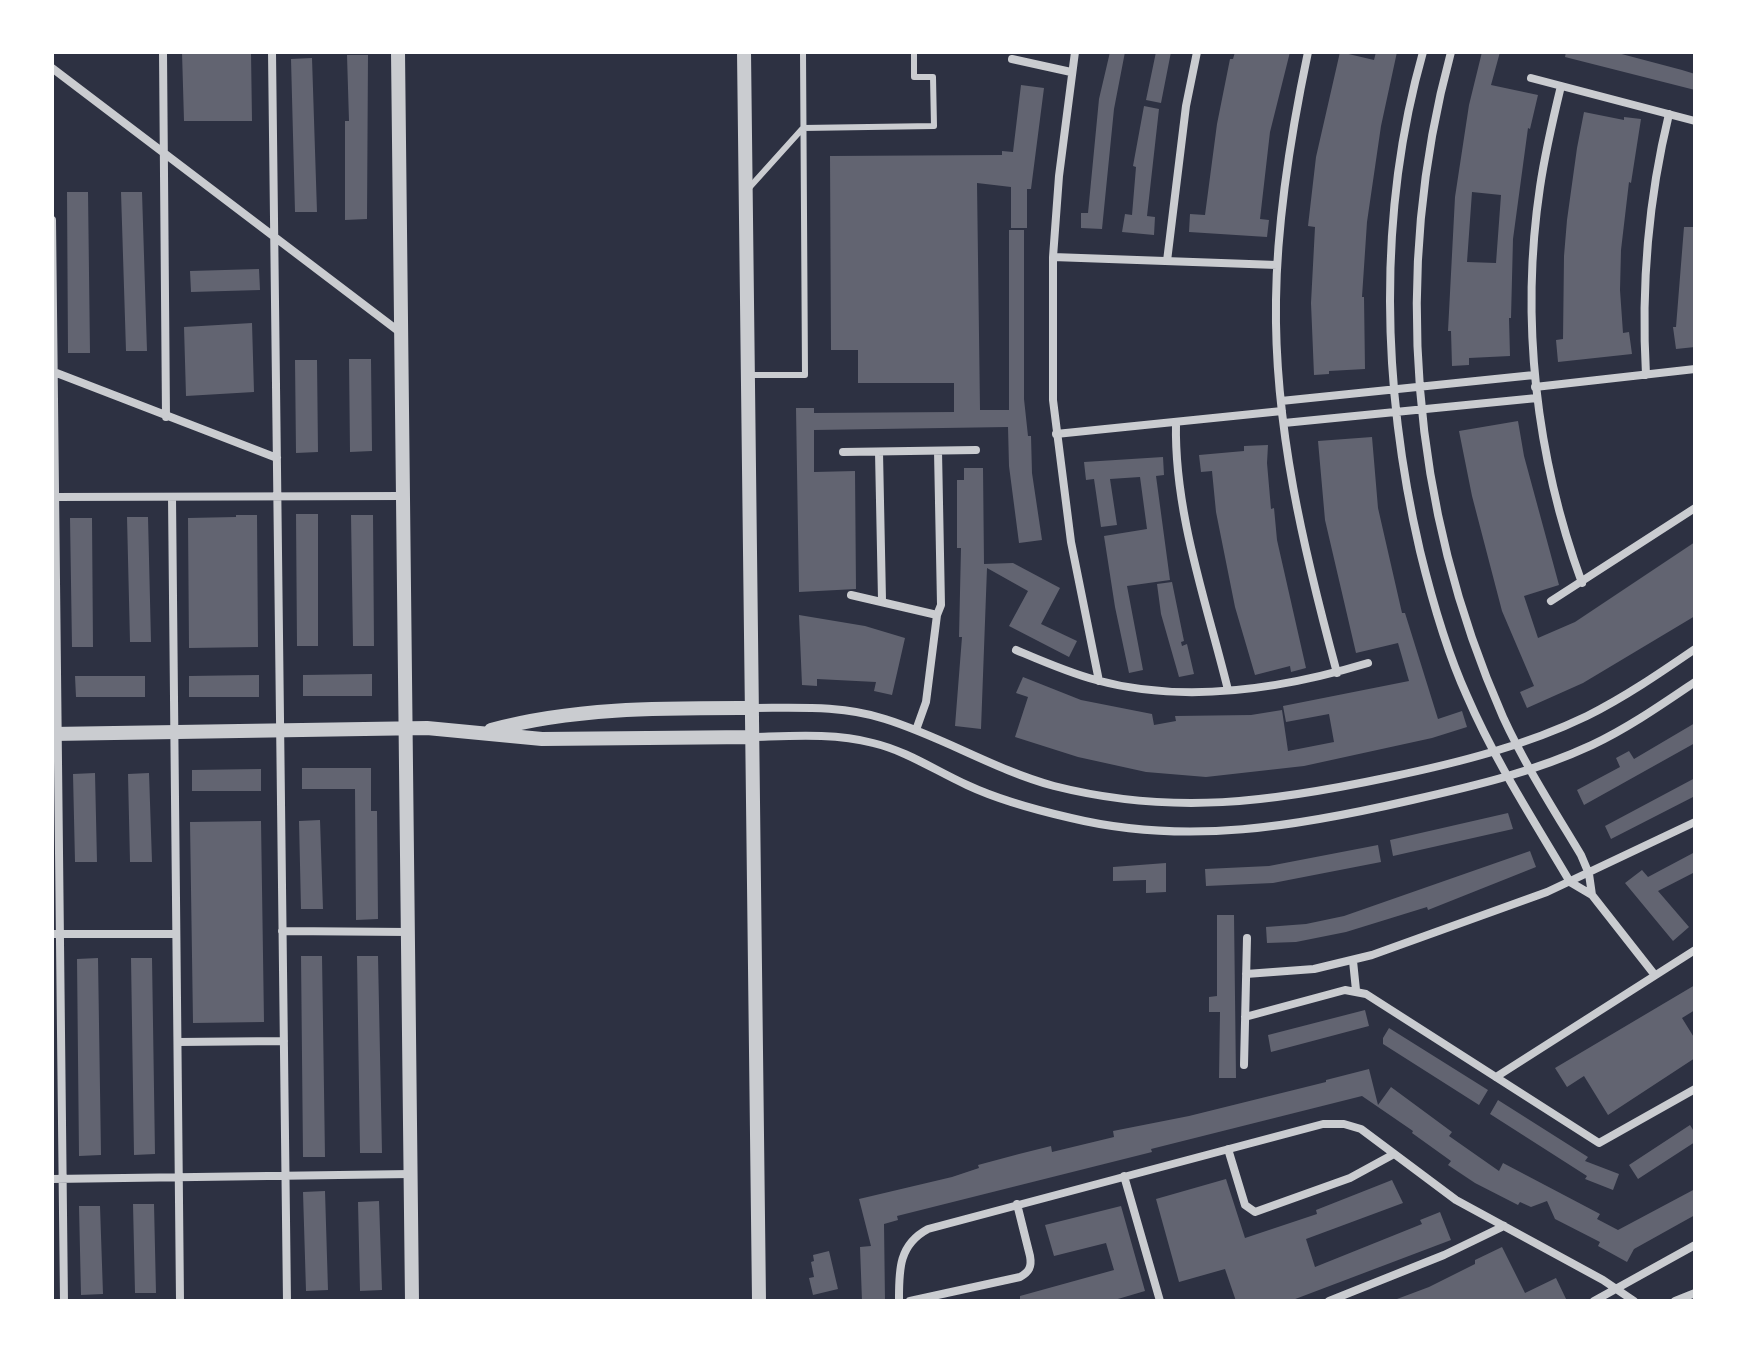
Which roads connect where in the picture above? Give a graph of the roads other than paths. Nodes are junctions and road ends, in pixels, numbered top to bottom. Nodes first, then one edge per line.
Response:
1 (163, 52) edge
2 (272, 52) edge
3 (398, 52) edge
4 (744, 52) edge
5 (803, 52) edge
6 (914, 52) edge
7 (1075, 52) edge
8 (1197, 52) edge
9 (1308, 52) edge
10 (1423, 52) edge
11 (1451, 52) edge
12 (1012, 59) dead end
13 (52, 68) edge
14 (1071, 72) junction
15 (1531, 78) dead end
16 (1561, 86) junction
17 (1669, 114) junction
18 (1695, 121) edge
19 (803, 128) junction
20 (165, 153) junction
21 (747, 190) junction
22 (52, 220) edge
23 (274, 236) junction
24 (1053, 257) junction
25 (1167, 261) junction
26 (1277, 265) junction
27 (401, 333) junction
28 (1695, 369) edge
29 (54, 372) edge
30 (749, 375) junction
31 (1534, 375) junction
32 (1646, 375) junction
33 (1419, 387) junction
34 (1535, 387) junction
35 (1393, 389) junction
36 (1537, 398) junction
37 (1281, 406) junction
38 (1421, 409) junction
39 (1395, 412) junction
40 (166, 417) junction
41 (1176, 423) junction
42 (1284, 423) junction
43 (1056, 434) junction
44 (976, 450) dead end
45 (938, 451) junction
46 (843, 452) dead end
47 (879, 452) junction
48 (277, 458) junction
49 (278, 496) junction
50 (403, 496) junction
51 (55, 497) junction
52 (172, 497) junction
53 (1695, 508) edge
54 (1582, 583) junction
55 (851, 595) dead end
56 (54, 598) edge
57 (882, 600) junction
58 (1551, 601) dead end
59 (937, 615) junction
60 (1695, 649) edge
61 (1016, 650) dead end
62 (1368, 663) dead end
63 (1337, 673) junction
64 (1099, 681) junction
65 (1695, 682) edge
66 (1228, 690) junction
67 (752, 708) junction
68 (406, 728) junction
69 (280, 730) junction
70 (916, 730) junction
71 (174, 732) junction
72 (483, 732) junction
73 (55, 734) edge
74 (753, 737) junction
75 (1516, 744) junction
76 (1494, 751) junction
77 (1531, 771) junction
78 (1509, 777) junction
79 (1695, 822) edge
80 (1589, 874) junction
81 (1570, 882) junction
82 (56, 886) edge
83 (1592, 895) junction
84 (282, 931) junction
85 (408, 932) junction
86 (56, 934) edge
87 (176, 934) junction
88 (1247, 938) dead end
89 (1695, 950) edge
90 (1353, 961) junction
91 (1246, 974) junction
92 (1654, 974) junction
93 (1356, 990) junction
94 (1245, 1017) junction
95 (284, 1041) junction
96 (178, 1042) junction
97 (1244, 1065) dead end
98 (1496, 1077) junction
99 (1695, 1089) edge
100 (1228, 1149) junction
101 (1394, 1154) junction
102 (411, 1174) junction
103 (285, 1176) junction
104 (1124, 1176) junction
105 (179, 1178) junction
106 (52, 1179) edge
107 (63, 1179) junction
108 (1017, 1204) junction
109 (1504, 1226) junction
110 (1695, 1245) edge
111 (1616, 1288) junction
112 (1695, 1293) edge
113 (64, 1301) edge
114 (180, 1301) edge
115 (287, 1301) edge
116 (412, 1301) edge
117 (759, 1301) edge
118 (899, 1301) edge
119 (910, 1301) edge
120 (1160, 1301) edge
121 (1329, 1301) edge
122 (1594, 1301) edge
123 (1634, 1301) edge
124 (1675, 1301) edge

1 - 20 street
2 - 23 street
3 - 27 street
4 - 21 street
5 - 19 lane
6 - 19 lane
7 - 14 street
8 - 25 street
9 - 26 street
10 - 35 street
11 - 33 street
12 - 14 street
13 - 20 street
14 - 24 street
15 - 16 street
16 - 17 street
16 - 31 street
17 - 18 street
17 - 32 street
19 - 21 lane
19 - 30 lane
20 - 23 street
20 - 40 street
21 - 30 street
22 - 29 street
23 - 27 street
23 - 48 street
24 - 25 street
24 - 43 street
25 - 26 street
26 - 37 street
27 - 50 street
28 - 32 street
29 - 40 street
29 - 51 street
30 - 67 street
31 - 33 street
31 - 34 street
32 - 34 street
33 - 35 street
33 - 38 street
34 - 36 street
35 - 37 street
35 - 39 street
36 - 38 street
36 - 54 street
37 - 41 street
37 - 42 street
38 - 39 street
38 - 75 street
39 - 42 street
39 - 76 street
40 - 48 street
41 - 43 street
41 - 66 street
42 - 63 street
43 - 64 street
44 - 45 street
45 - 47 street
45 - 59 street
46 - 47 street
47 - 57 street
48 - 49 street
49 - 50 street
49 - 52 street
49 - 69 street
50 - 68 street
51 - 52 street
51 - 56 street
52 - 71 street
53 - 54 street
54 - 58 street
55 - 57 street
56 - 73 street
57 - 59 street
59 - 70 street
60 - 75 street
61 - 64 street
62 - 63 street
63 - 66 street
64 - 66 street
65 - 77 street
67 - 70 street
67 - 72 street
67 - 74 street
68 - 69 street
68 - 72 street
68 - 85 street
69 - 71 street
69 - 84 street
70 - 76 street
71 - 73 street
71 - 87 street
72 - 74 street
73 - 82 street
74 - 78 street
74 - 117 street
75 - 76 street
75 - 77 street
76 - 78 street
77 - 78 street
77 - 80 street
78 - 81 street
79 - 80 street
80 - 81 street
80 - 83 street
81 - 83 street
81 - 90 street
82 - 86 street
83 - 92 street
84 - 85 street
84 - 95 street
85 - 102 street
86 - 87 street
86 - 107 street
87 - 96 street
88 - 91 street
89 - 92 street
90 - 91 street
90 - 93 street
91 - 94 street
92 - 98 street
93 - 94 street
93 - 98 street
94 - 97 street
95 - 96 street
95 - 103 street
96 - 105 street
98 - 99 street
100 - 101 street
100 - 101 street
100 - 104 street
101 - 109 street
102 - 103 street
102 - 116 street
103 - 105 street
103 - 115 street
104 - 108 street
104 - 120 street
105 - 107 street
105 - 114 street
106 - 107 street
107 - 113 street
108 - 118 street
108 - 119 street
109 - 111 street
109 - 121 street
110 - 111 street
111 - 122 street
111 - 123 street
112 - 124 street

